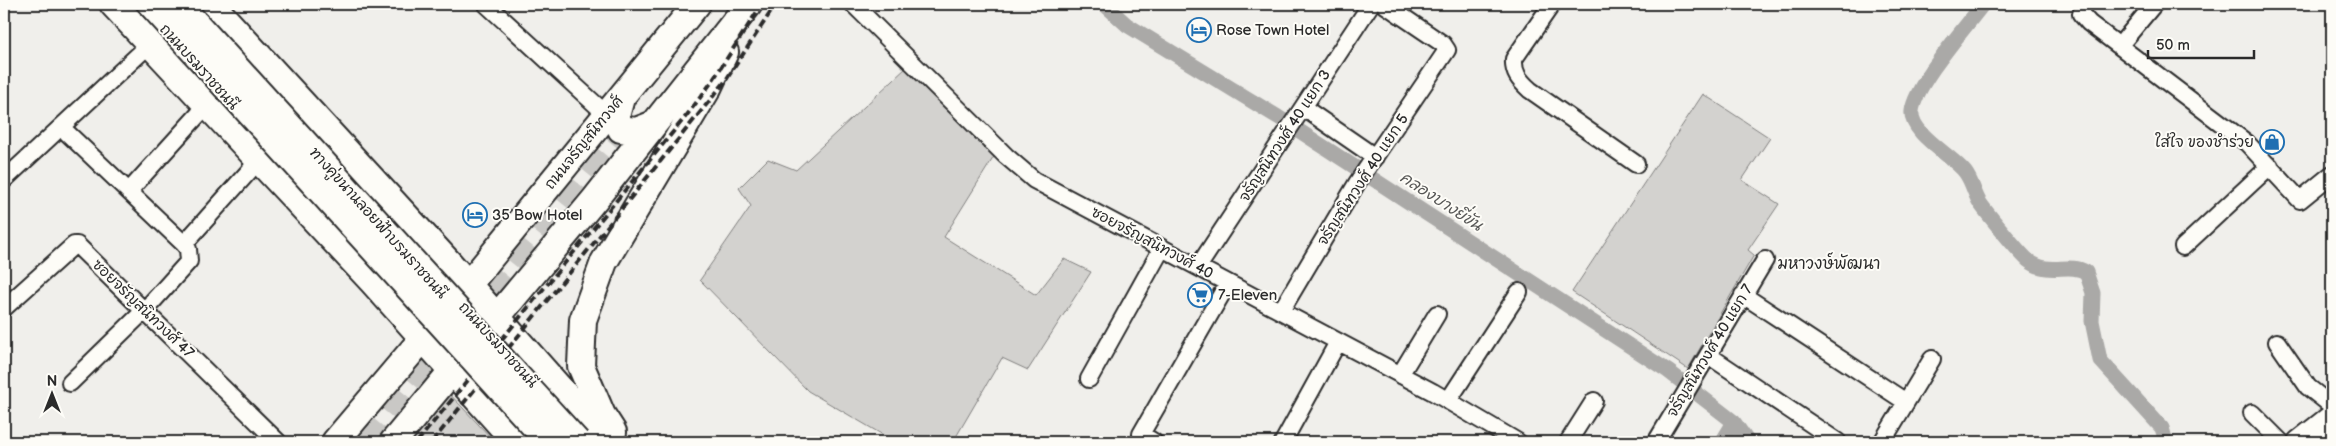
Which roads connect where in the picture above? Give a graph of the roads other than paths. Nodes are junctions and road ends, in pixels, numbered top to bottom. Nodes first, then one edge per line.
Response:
1 (113, 4) edge
2 (142, 4) edge
3 (151, 4) edge
4 (178, 4) edge
5 (187, 4) edge
6 (211, 4) edge
7 (486, 4) edge
8 (697, 4) edge
9 (716, 4) edge
10 (853, 4) edge
11 (1371, 4) edge
12 (1384, 4) edge
13 (1552, 4) edge
14 (2084, 4) edge
15 (2154, 4) edge
16 (748, 5) edge
17 (2125, 39) dead end
18 (150, 44) junction
19 (207, 106) junction
20 (620, 108) junction
21 (1300, 114) junction
22 (654, 124) junction
23 (61, 126) junction
24 (259, 160) junction
25 (1371, 162) junction
26 (1636, 164) dead end
27 (2270, 166) junction
28 (360, 167) junction
29 (2332, 174) edge
30 (4, 180) edge
31 (129, 191) junction
32 (311, 216) junction
33 (424, 237) junction
34 (184, 244) junction
35 (2182, 247) dead end
36 (1162, 248) junction
37 (1765, 260) dead end
38 (1198, 267) junction
39 (1228, 283) junction
40 (375, 284) junction
41 (468, 285) junction
42 (1519, 292) dead end
43 (1743, 295) junction
44 (4, 308) edge
45 (145, 310) junction
46 (1281, 311) junction
47 (1437, 314) dead end
48 (497, 318) junction
49 (422, 338) junction
50 (1338, 342) junction
51 (2277, 342) dead end
52 (1708, 355) junction
53 (1932, 359) dead end
54 (452, 371) junction
55 (1400, 375) junction
56 (1089, 379) dead end
57 (70, 382) dead end
58 (1448, 401) junction
59 (1594, 401) dead end
60 (1906, 402) junction
61 (2332, 406) edge
62 (2252, 413) dead end
63 (2332, 416) edge
64 (2332, 438) edge
65 (278, 442) edge
66 (335, 442) edge
67 (393, 442) edge
68 (516, 442) edge
69 (537, 442) edge
70 (549, 442) edge
71 (577, 442) edge
72 (586, 442) edge
73 (598, 442) edge
74 (607, 442) edge
75 (620, 442) edge
76 (1154, 442) edge
77 (1284, 442) edge
78 (1518, 442) edge
79 (1568, 442) edge
80 (1656, 442) edge
81 (1838, 442) edge
82 (1882, 442) edge
83 (2281, 442) edge
84 (2299, 442) edge
85 (2326, 442) edge

1 - 18 main road, ถนนบรมราชชนนี
2 - 69 main road, ถนนบรมราชชนนี
3 - 70 main road, ทางคู่ขนานลอยฟ้าบรมราชชนนี, bridge
4 - 71 main road, ทางคู่ขนานลอยฟ้าบรมราชชนนี, bridge
5 - 72 main road, ถนนบรมราชชนนี
6 - 28 main road, ถนนบรมราชชนนี
7 - 20 street
8 - 20 main road, ถนนจรัญสนิทวงศ์
9 - 20 main road, ถนนจรัญสนิทวงศ์
10 - 36 street, ซอยจรัญสนิทวงศ์ 40
11 - 21 street, จรัญสนิทวงศ์ 40 แยก 3
12 - 25 street, จรัญสนิทวงศ์ 40 แยก 5
13 - 26 street
14 - 27 street
15 - 17 street
16 - 22 main road
16 - 75 main road
18 - 19 main road, ถนนบรมราชชนนี
18 - 23 street
19 - 24 main road, ถนนบรมราชชนนี
19 - 31 street
20 - 22 main road
20 - 41 main road, ถนนจรัญสนิทวงศ์
21 - 25 street
21 - 38 street, จรัญสนิทวงศ์ 40 แยก 3
22 - 48 main road
23 - 30 street
23 - 31 street
24 - 32 main road, ถนนบรมราชชนนี
24 - 34 street
25 - 46 street, จรัญสนิทวงศ์ 40 แยก 5
27 - 29 street
27 - 35 street
28 - 32 main road
28 - 33 main road, ถนนบรมราชชนนี
31 - 34 street
32 - 40 main road, ถนนบรมราชชนนี
33 - 40 main road
33 - 41 main road, ถนนบรมราชชนนี
34 - 45 street
36 - 38 street, ซอยจรัญสนิทวงศ์ 40
36 - 56 street
37 - 43 street, จรัญสนิทวงศ์ 40 แยก 7
38 - 39 street, ซอยจรัญสนิทวงศ์ 40
39 - 46 street, ซอยจรัญสนิทวงศ์ 40
39 - 76 street
40 - 49 main road, ถนนบรมราชชนนี
41 - 48 main road, ถนนบรมราชชนนี
41 - 49 main road, ถนนจรัญสนิทวงศ์
42 - 58 street
43 - 52 street, จรัญสนิทวงศ์ 40 แยก 7
43 - 60 street
44 - 45 street, ซอยจรัญสนิทวงศ์ 47
45 - 57 street
45 - 65 street, ซอยจรัญสนิทวงศ์ 47
46 - 50 street, ซอยจรัญสนิทวงศ์ 40
47 - 55 street
48 - 54 main road
48 - 74 main road, ถนนบรมราชชนนี
49 - 54 main road, ถนนบรมราชชนนี
49 - 66 main road, ถนนจรัญสนิทวงศ์
50 - 55 street, ซอยจรัญสนิทวงศ์ 40
50 - 77 street
51 - 61 street
52 - 80 street, จรัญสนิทวงศ์ 40 แยก 7
52 - 81 street
53 - 60 street
54 - 67 main road
54 - 68 main road, ถนนบรมราชชนนี
55 - 58 street, ซอยจรัญสนิทวงศ์ 40
58 - 78 street, ซอยจรัญสนิทวงศ์ 40
59 - 79 street
60 - 82 street
62 - 83 street
63 - 84 street
64 - 85 street
71 - 73 main road

